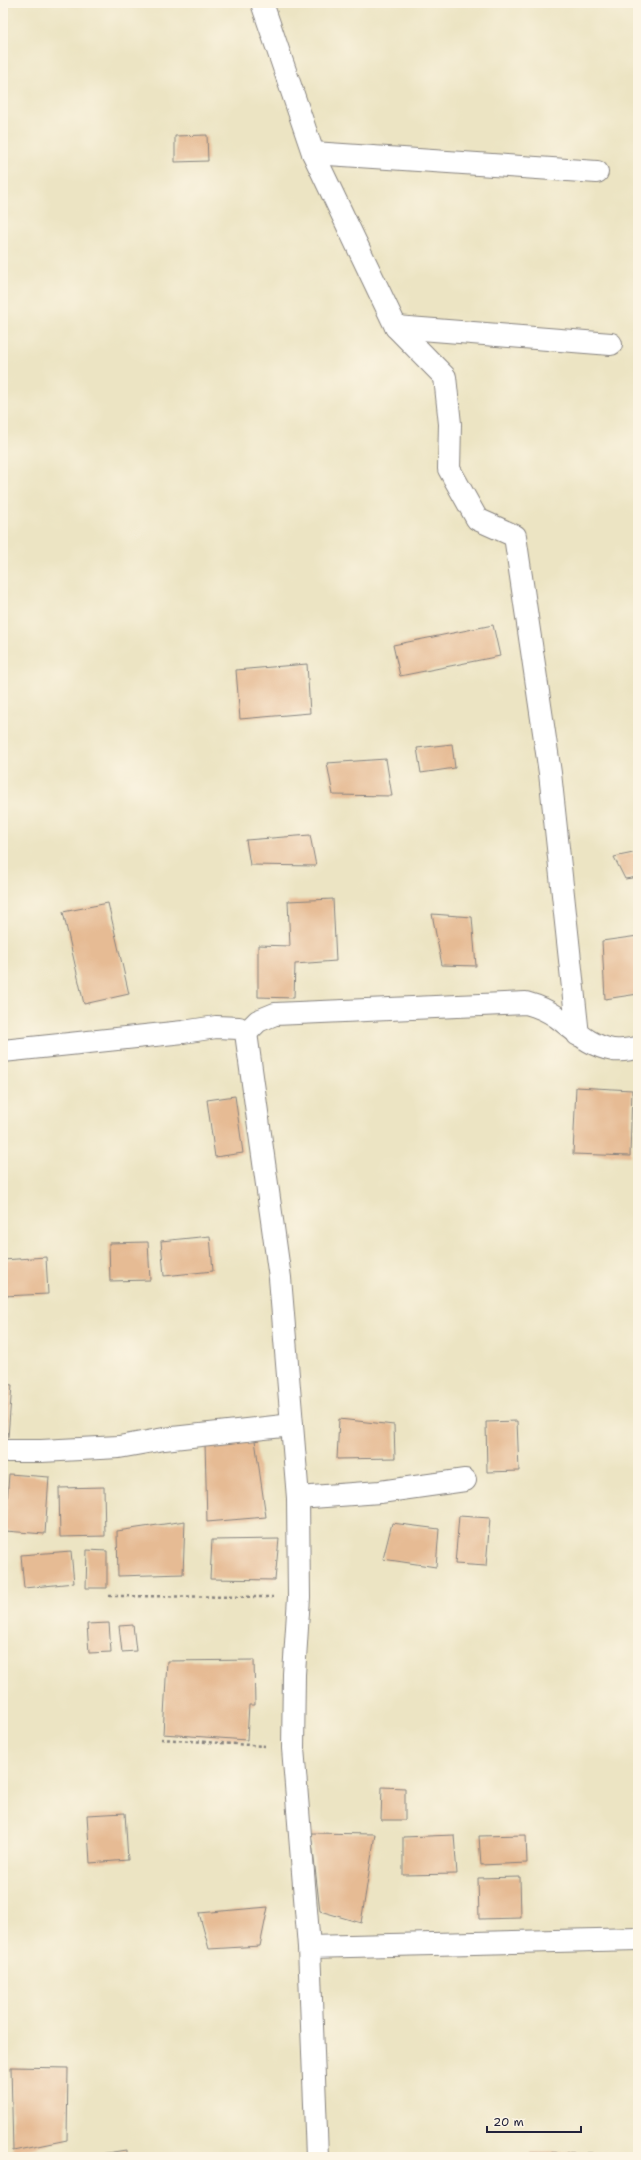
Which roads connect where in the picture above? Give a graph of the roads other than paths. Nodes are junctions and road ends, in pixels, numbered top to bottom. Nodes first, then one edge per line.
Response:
1 (262, 3) edge
2 (313, 153) junction
3 (597, 172) dead end
4 (396, 327) junction
5 (611, 344) dead end
6 (246, 1033) junction
7 (578, 1035) junction
8 (638, 1048) edge
9 (3, 1051) edge
10 (292, 1425) junction
11 (3, 1451) edge
12 (466, 1480) dead end
13 (298, 1498) junction
14 (638, 1939) edge
15 (309, 1947) junction
16 (316, 2157) edge

1 - 2 street
2 - 3 street
2 - 4 street
4 - 5 street
4 - 7 street
6 - 7 street
6 - 9 street
6 - 10 street
7 - 8 street
10 - 11 street
10 - 13 street
12 - 13 street
13 - 15 street
14 - 15 street
15 - 16 street

